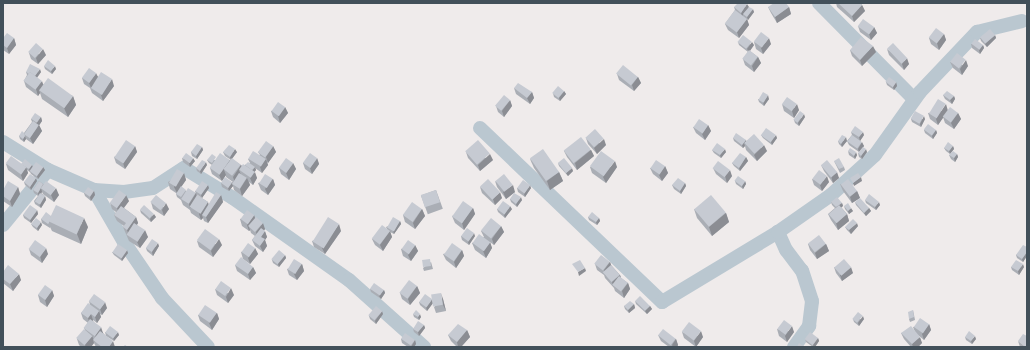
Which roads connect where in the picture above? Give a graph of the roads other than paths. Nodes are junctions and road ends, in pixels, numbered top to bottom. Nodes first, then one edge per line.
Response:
1 (819, 3) edge
2 (1025, 19) edge
3 (914, 99) junction
4 (480, 128) dead end
5 (3, 142) edge
6 (48, 170) junction
7 (94, 190) junction
8 (3, 225) edge
9 (778, 232) junction
10 (208, 347) edge
11 (424, 347) edge
12 (794, 347) edge

1 - 3 street
2 - 3 street
3 - 9 street
4 - 9 street
5 - 6 street
6 - 7 street
6 - 8 street
7 - 10 street
7 - 11 street
9 - 12 street

